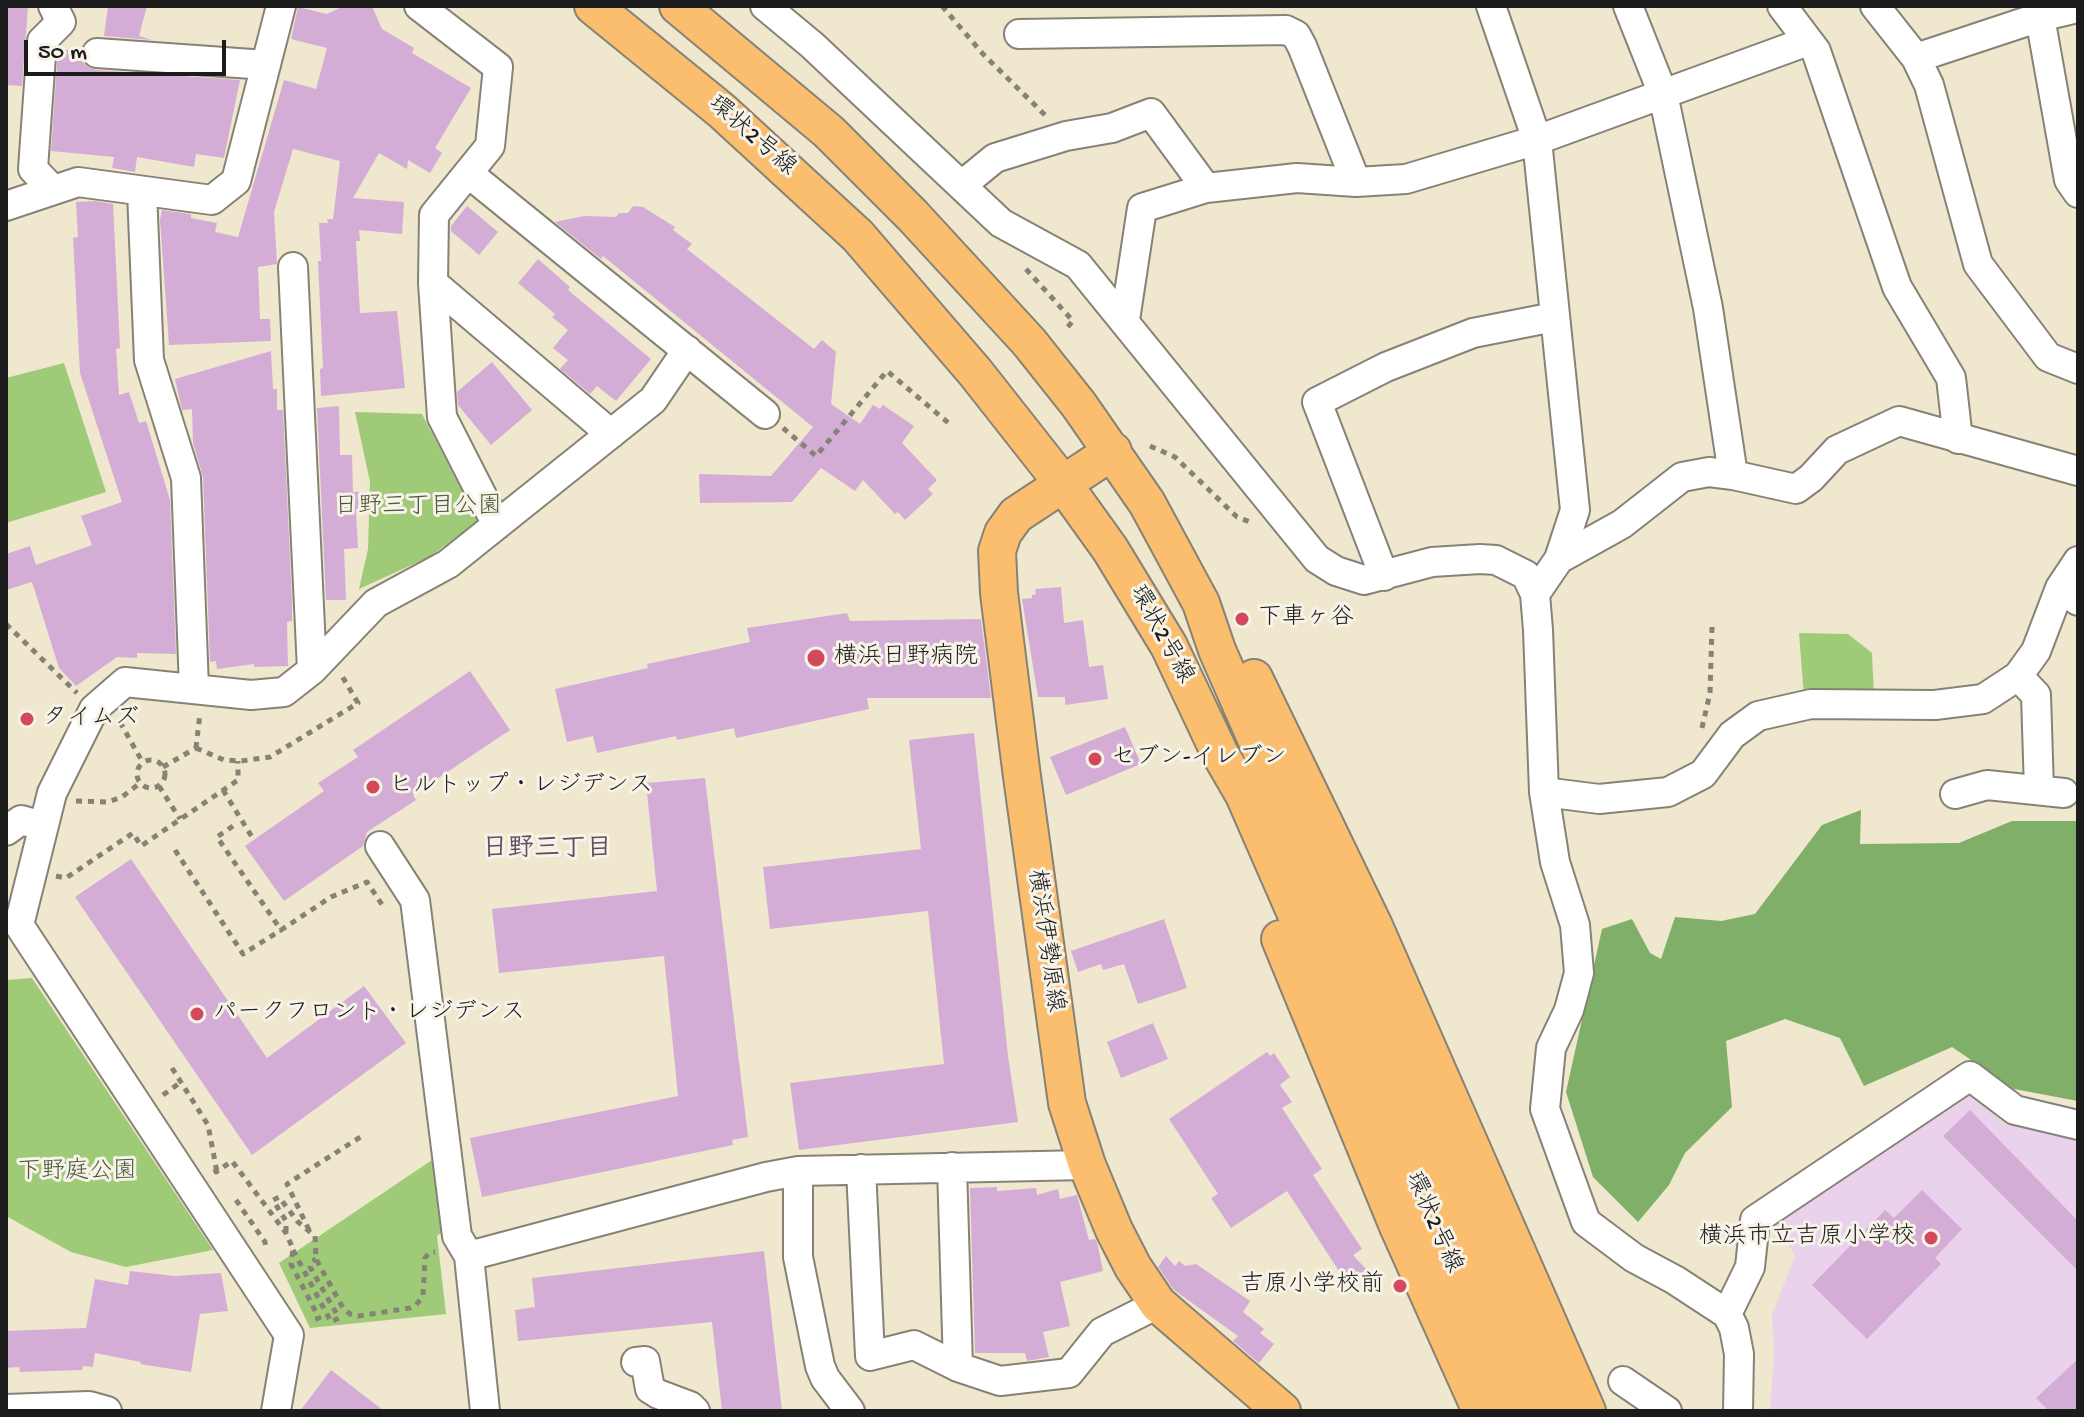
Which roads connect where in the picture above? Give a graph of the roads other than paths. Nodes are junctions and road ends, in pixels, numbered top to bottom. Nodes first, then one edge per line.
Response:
1 (53, 6) edge
2 (281, 6) edge
3 (419, 6) edge
4 (593, 6) edge
5 (678, 6) edge
6 (765, 6) edge
7 (1491, 6) edge
8 (1628, 6) edge
9 (1782, 6) edge
10 (1875, 6) edge
11 (2078, 8) edge
12 (2040, 17) junction
13 (1019, 34) dead end
14 (1808, 41) junction
15 (97, 53) dead end
16 (1916, 58) junction
17 (266, 65) junction
18 (1663, 94) junction
19 (1537, 140) junction
20 (468, 173) junction
21 (1356, 182) junction
22 (962, 185) junction
23 (1206, 188) junction
24 (53, 190) junction
25 (142, 192) junction
26 (2078, 193) edge
27 (6, 206) edge
28 (293, 267) dead end
29 (433, 283) junction
30 (1554, 317) junction
31 (1125, 320) junction
32 (687, 350) junction
33 (2078, 369) edge
34 (765, 414) road end
35 (611, 434) junction
36 (1958, 439) junction
37 (1113, 451) junction
38 (2078, 471) edge
39 (1733, 475) junction
40 (1064, 485) junction
41 (497, 525) junction
42 (1559, 559) junction
43 (2078, 561) edge
44 (1384, 576) junction
45 (1535, 594) junction
46 (2069, 594) edge
47 (1201, 603) junction
48 (320, 662) junction
49 (2018, 676) junction
50 (194, 688) junction
51 (1219, 752) junction
52 (1544, 792) junction
53 (1955, 794) dead end
54 (43, 826) junction
55 (6, 831) edge
56 (380, 846) dead end
57 (1402, 1113) junction
58 (2078, 1125) edge
59 (1087, 1165) junction
60 (952, 1167) junction
61 (861, 1169) junction
62 (798, 1171) junction
63 (467, 1252) junction
64 (1158, 1304) junction
65 (1727, 1314) junction
66 (636, 1362) dead end
67 (958, 1367) junction
68 (1623, 1381) dead end
69 (6, 1409) edge
70 (107, 1411) edge
71 (276, 1411) edge
72 (485, 1411) edge
73 (695, 1411) edge
74 (850, 1411) edge
75 (1282, 1411) edge
76 (1481, 1411) edge
77 (1513, 1411) edge
78 (1551, 1411) edge
79 (1587, 1411) edge
80 (1667, 1411) edge
81 (1738, 1411) edge

1 - 24 street
2 - 17 street
3 - 20 street
4 - 40 main road, 環状2号線
5 - 37 main road, 環状2号線
6 - 22 street
7 - 19 street
8 - 18 street
9 - 14 street
10 - 16 street
11 - 12 street
12 - 16 street
12 - 26 street
13 - 21 street
14 - 18 street
14 - 36 street
15 - 17 street
16 - 33 street
17 - 25 street
18 - 19 street
18 - 39 street
19 - 21 street
19 - 30 street
20 - 29 street
20 - 32 street
21 - 23 street
22 - 23 street
22 - 31 street
23 - 31 street
24 - 25 street
24 - 27 street
25 - 50 street
28 - 48 street
29 - 35 street
29 - 41 street
30 - 42 street
30 - 44 street
31 - 44 street
32 - 34 street
32 - 35 street
35 - 41 street
36 - 38 street
36 - 39 street
37 - 40 main road, 横浜伊勢原線
37 - 47 main road, 環状2号線
39 - 42 street
40 - 51 main road, 環状2号線
40 - 59 main road, 横浜伊勢原線
41 - 48 street
42 - 45 street
43 - 46 street
44 - 45 street
45 - 52 street
46 - 49 street
47 - 57 main road, 環状2号線
47 - 79 main road
48 - 50 street
49 - 52 street
49 - 53 street
50 - 54 street
51 - 57 main road, 環状2号線
51 - 76 main road
52 - 65 street
54 - 55 street
54 - 71 street
56 - 63 street
57 - 77 main road, 環状2号線
57 - 78 main road, 環状2号線
58 - 65 street
59 - 60 street
59 - 64 main road, 横浜伊勢原線
60 - 61 street
60 - 67 street
61 - 62 street
61 - 67 street
62 - 63 street
62 - 74 street
63 - 72 street
64 - 67 street
64 - 75 main road, 横浜伊勢原線
65 - 81 street
66 - 73 street
68 - 80 street
69 - 70 street

